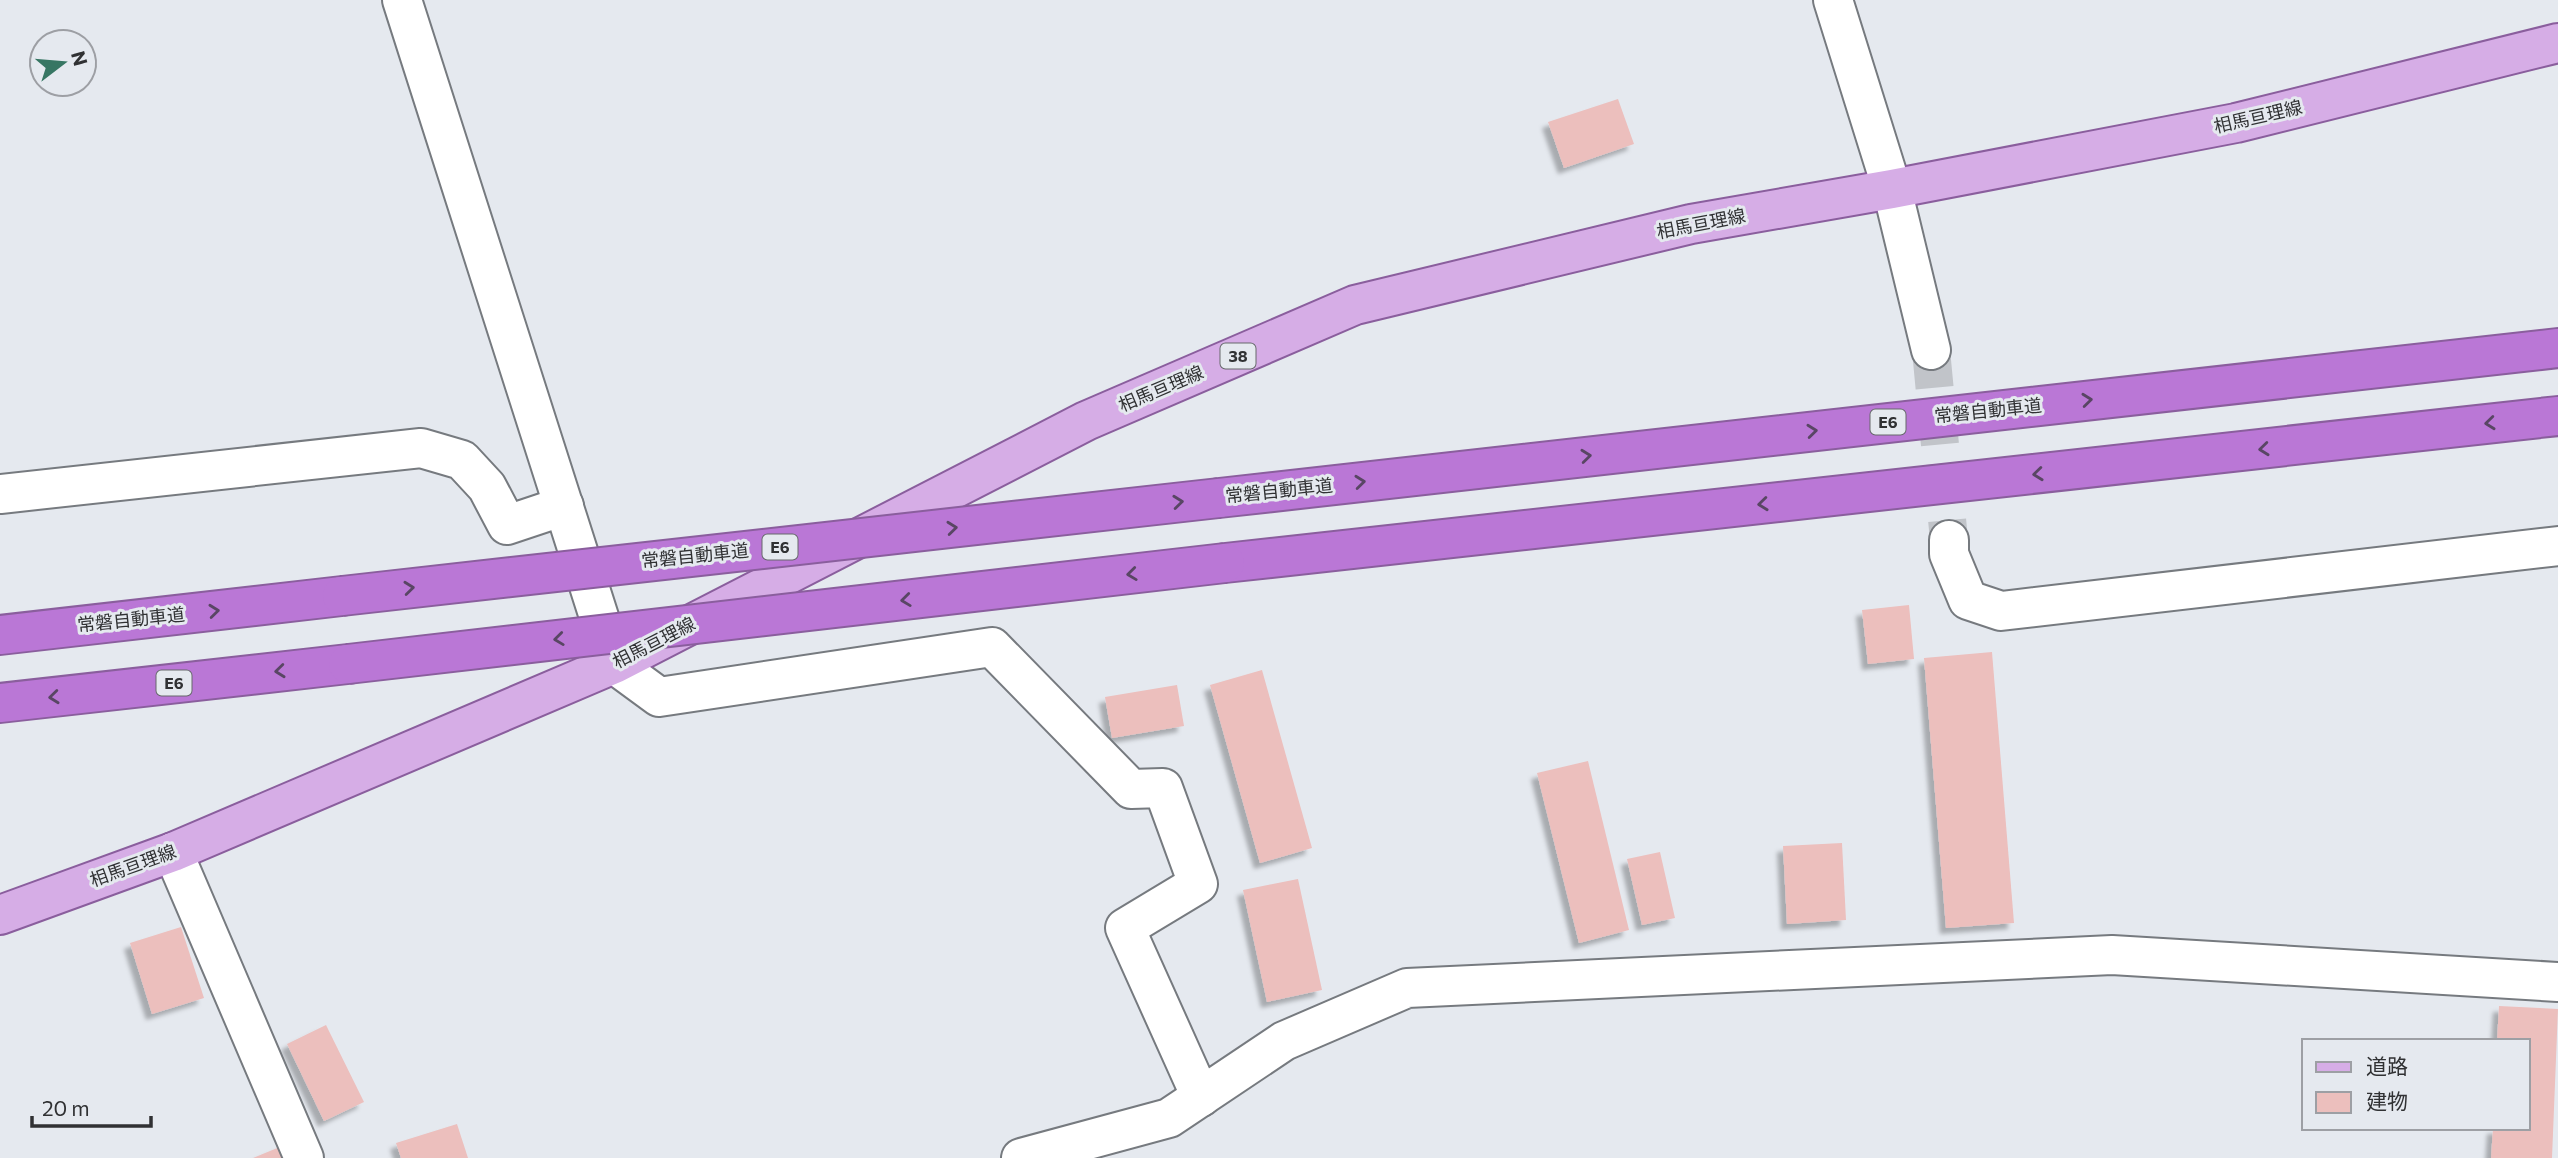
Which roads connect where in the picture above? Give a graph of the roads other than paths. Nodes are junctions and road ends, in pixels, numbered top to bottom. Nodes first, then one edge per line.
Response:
1 (402, 0) edge
2 (1833, 0) edge
3 (2558, 43) edge
4 (1892, 189) junction
5 (2558, 348) edge
6 (1931, 350) tunnel mouth
7 (2558, 416) edge
8 (0, 494) edge
9 (564, 506) junction
10 (1949, 540) tunnel mouth
11 (2558, 546) edge
12 (0, 635) edge
13 (614, 664) junction
14 (0, 703) edge
15 (173, 852) junction
16 (0, 915) edge
17 (2558, 982) edge
18 (1201, 1097) junction
19 (304, 1158) edge
20 (1021, 1158) edge

1 - 9 street
2 - 4 street
3 - 4 main road, 相馬亘理線 / 38
4 - 6 street
4 - 13 main road, 相馬亘理線 / 38
12 -> 5 highway, 常磐自動車道 / E6, bridge
7 -> 14 highway, E6, bridge
8 - 9 street
9 - 13 street
10 - 11 street
13 - 15 main road, 相馬亘理線 / 38
13 - 18 street
15 - 16 main road, 相馬亘理線 / 38
15 - 19 street
17 - 18 street
18 - 20 street

